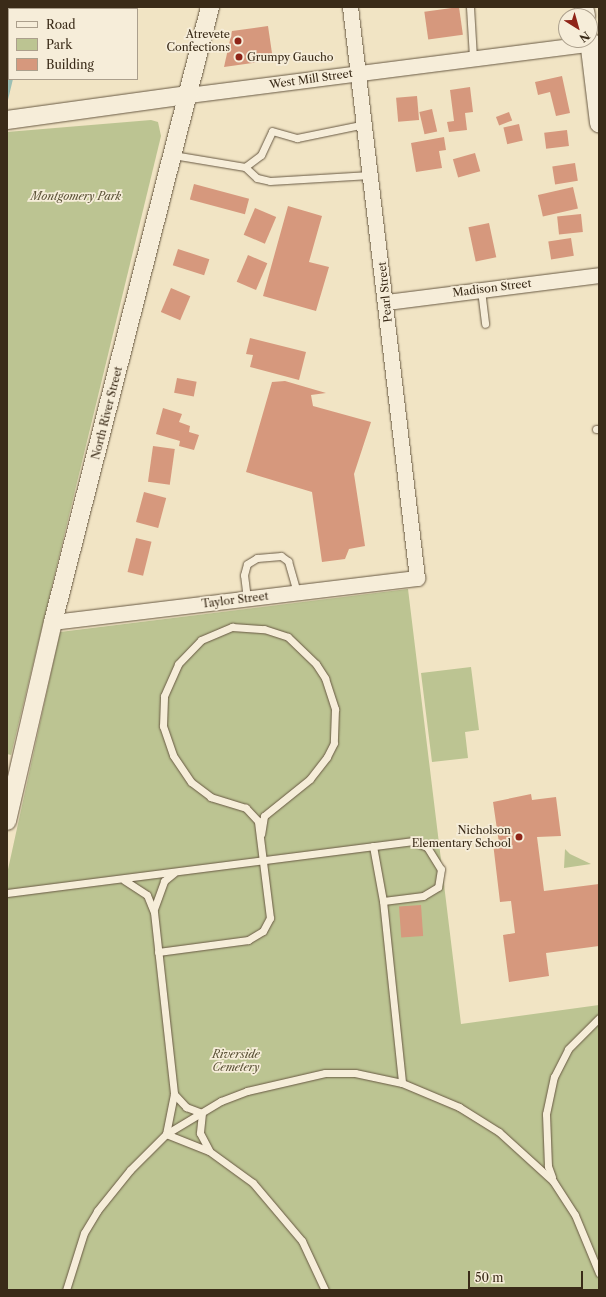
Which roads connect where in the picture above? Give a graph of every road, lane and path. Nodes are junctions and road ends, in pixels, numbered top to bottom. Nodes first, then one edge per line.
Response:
1 (210, 7) edge
2 (350, 7) edge
3 (470, 7) edge
4 (558, 47) edge
5 (593, 48) edge
6 (473, 58) junction
7 (360, 72) junction
8 (188, 95) junction
9 (15, 119) edge
10 (599, 123) edge
11 (366, 124) junction
12 (172, 155) junction
13 (245, 167) junction
14 (371, 175) junction
15 (599, 275) edge
16 (481, 290) junction
17 (386, 302) junction
18 (485, 324) dead end
19 (417, 578) joint
20 (297, 592) junction
21 (247, 599) junction
22 (53, 622) junction
23 (7, 821) edge
24 (261, 834) junction
25 (373, 846) junction
26 (263, 860) junction
27 (174, 872) junction
28 (123, 879) junction
29 (7, 893) edge
30 (383, 901) junction
31 (154, 912) junction
32 (158, 952) junction
33 (599, 1018) edge
34 (402, 1083) junction
35 (174, 1094) junction
36 (202, 1113) junction
37 (166, 1134) junction
38 (209, 1151) junction
39 (553, 1181) junction
40 (599, 1273) edge
41 (66, 1290) edge
42 (325, 1290) edge

1 - 8 street, North River Street
2 - 7 street, Pearl Street
3 - 6 lane
4 - 6 street, West Mill Street
5 - 10 street
6 - 7 street, West Mill Street
7 - 8 street, West Mill Street
7 - 11 street, Pearl Street
8 - 9 street, West Mill Street
8 - 12 street, North River Street
11 - 13 lane
11 - 14 street, Pearl Street
12 - 13 lane
12 - 22 street, North River Street
13 - 14 lane
14 - 17 street, Pearl Street
15 - 16 street, Madison Street
16 - 17 street, Madison Street
16 - 18 lane
17 - 19 street, Pearl Street
19 - 20 street, Taylor Street
20 - 21 street, Taylor Street
20 - 21 lane
21 - 22 street, Taylor Street
22 - 23 street, North River Street
24 - 24 lane
24 - 26 lane
25 - 26 lane
25 - 30 lane
25 - 30 lane
26 - 27 lane
26 - 32 lane
27 - 28 lane
27 - 31 lane
28 - 29 lane
28 - 31 lane
30 - 34 lane
31 - 32 lane
32 - 35 lane
33 - 39 lane
34 - 36 lane
34 - 39 lane
35 - 36 lane
35 - 37 lane
36 - 37 lane
36 - 38 lane
37 - 38 lane
37 - 41 lane
38 - 42 lane
39 - 40 lane

